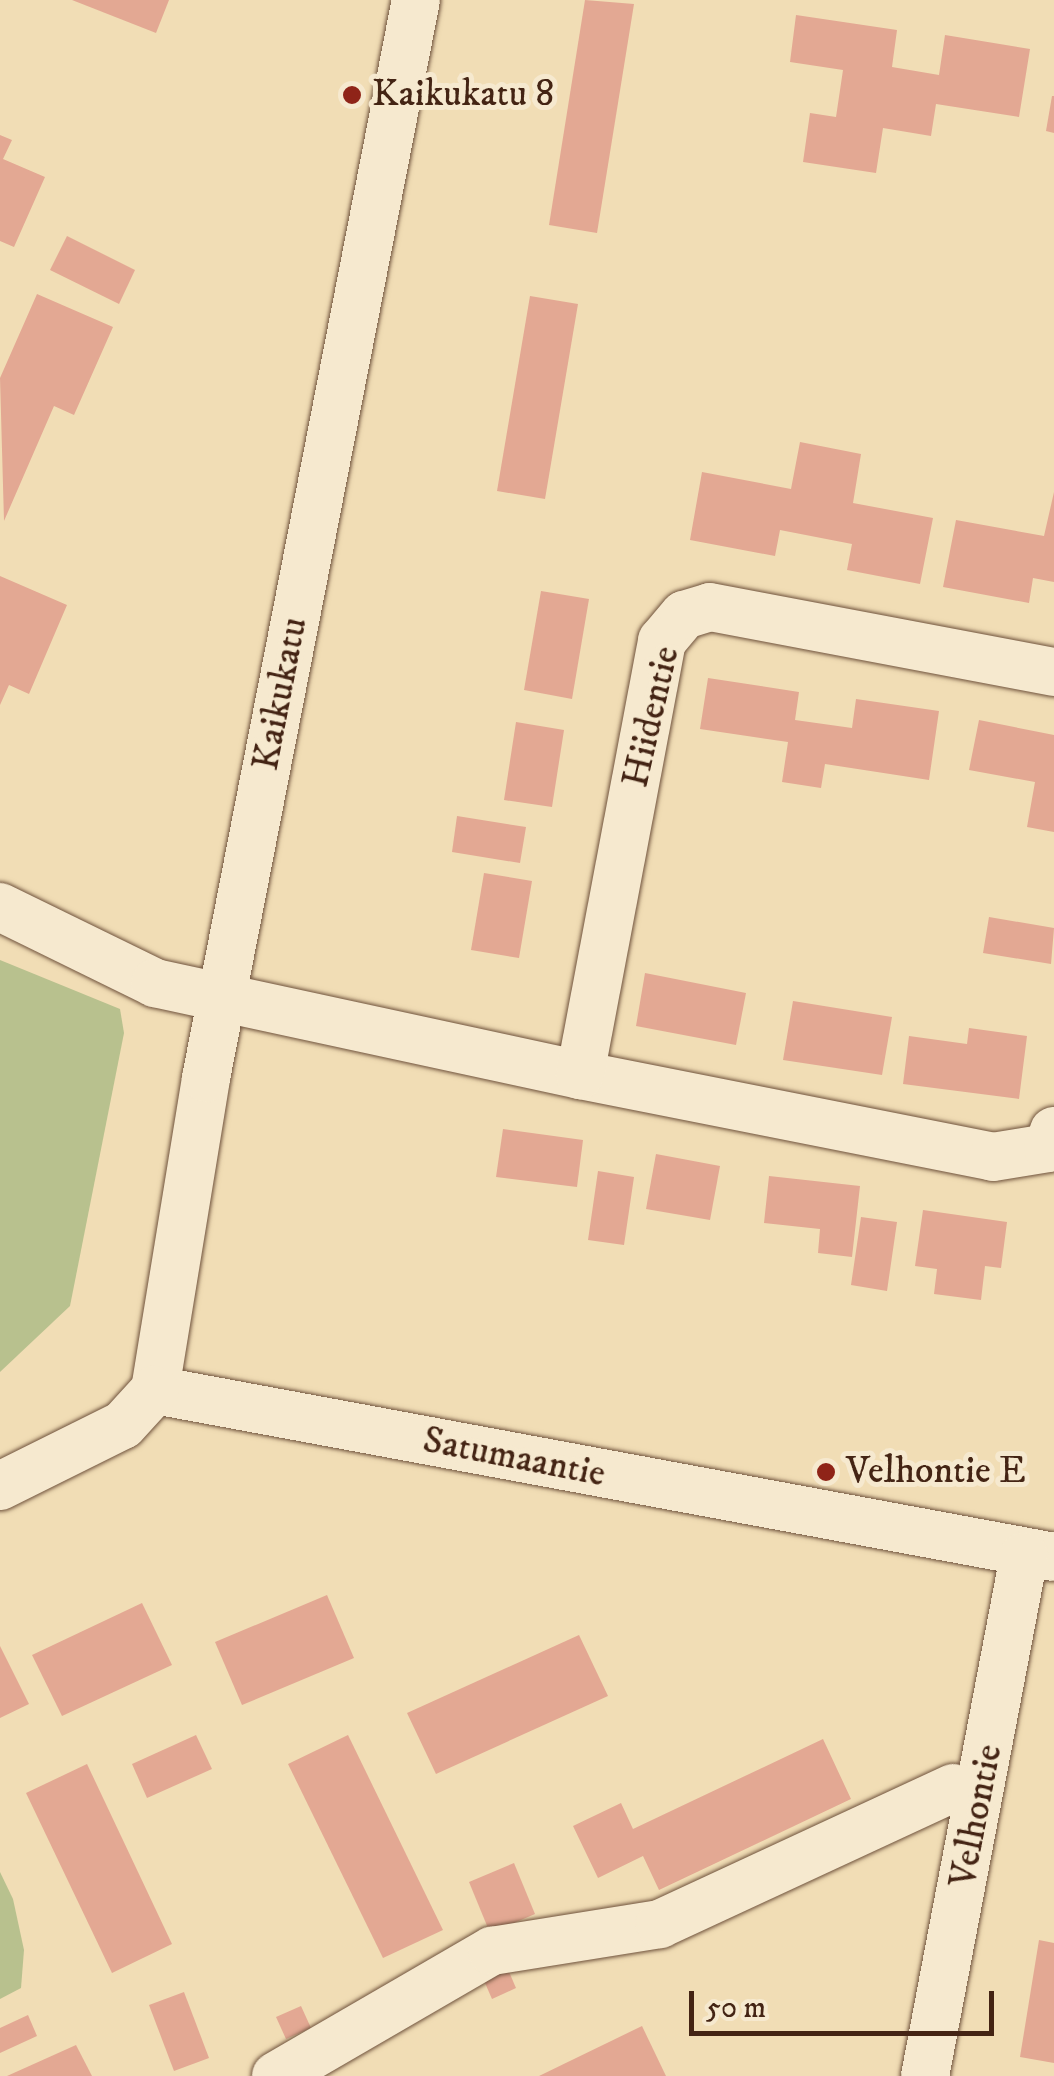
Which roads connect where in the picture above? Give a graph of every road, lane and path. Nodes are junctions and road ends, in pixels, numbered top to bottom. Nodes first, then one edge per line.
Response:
1 (416, 0) edge
2 (1054, 672) edge
3 (0, 907) edge
4 (222, 998) junction
5 (580, 1075) junction
6 (1051, 1140) edge
7 (155, 1390) junction
8 (0, 1486) edge
9 (1039, 1556) edge
10 (953, 1788) dead end
11 (276, 2076) edge
12 (925, 2076) edge

1 - 4 street, Kaikukatu
2 - 5 street, Hiidentie
3 - 4 street
4 - 5 street
4 - 7 street, Kaikukatu
5 - 6 street
7 - 8 street
7 - 9 street, Satumaantie
9 - 12 street, Velhontie
10 - 11 street

